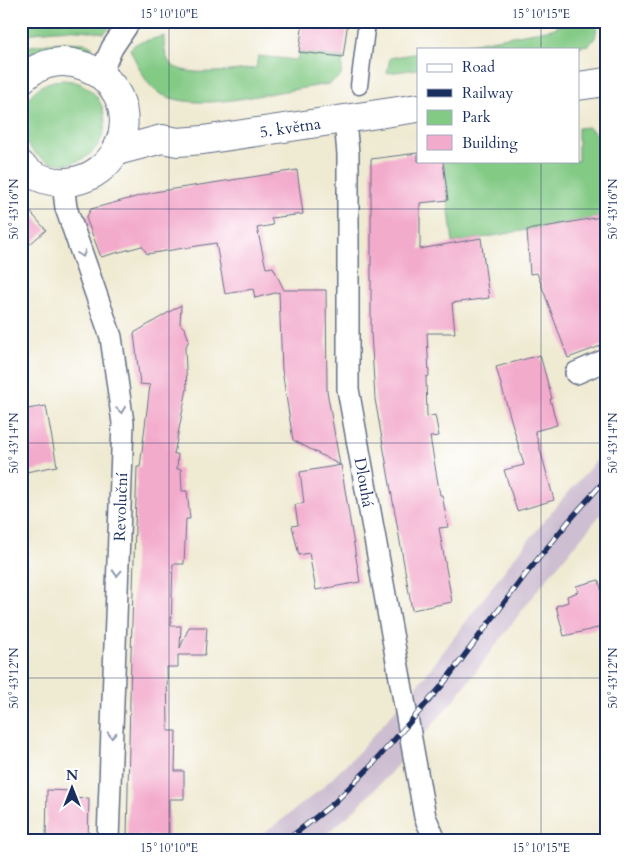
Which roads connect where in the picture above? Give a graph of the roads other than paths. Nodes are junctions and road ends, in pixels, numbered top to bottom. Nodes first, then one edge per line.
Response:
1 (130, 21) edge
2 (367, 21) edge
3 (25, 73) edge
4 (100, 75) junction
5 (606, 82) edge
6 (359, 86) dead end
7 (580, 86) edge
8 (417, 108) edge
9 (123, 114) junction
10 (345, 120) junction
11 (162, 139) junction
12 (117, 151) junction
13 (21, 165) edge
14 (63, 183) junction
15 (606, 360) edge
16 (576, 373) dead end
17 (108, 840) edge
18 (435, 840) edge

1 - 4 street
2 - 6 street
3 - 4 main road
4 - 9 main road
5 - 7 main road
8 - 10 main road, 5. května
9 - 11 main road, 5. května
9 - 12 main road
10 - 11 main road, 5. května
10 - 18 street, Dlouhá
11 - 12 main road, 5. května
12 - 14 main road
13 - 14 main road
14 -> 17 street, Revoluční
15 - 16 street

